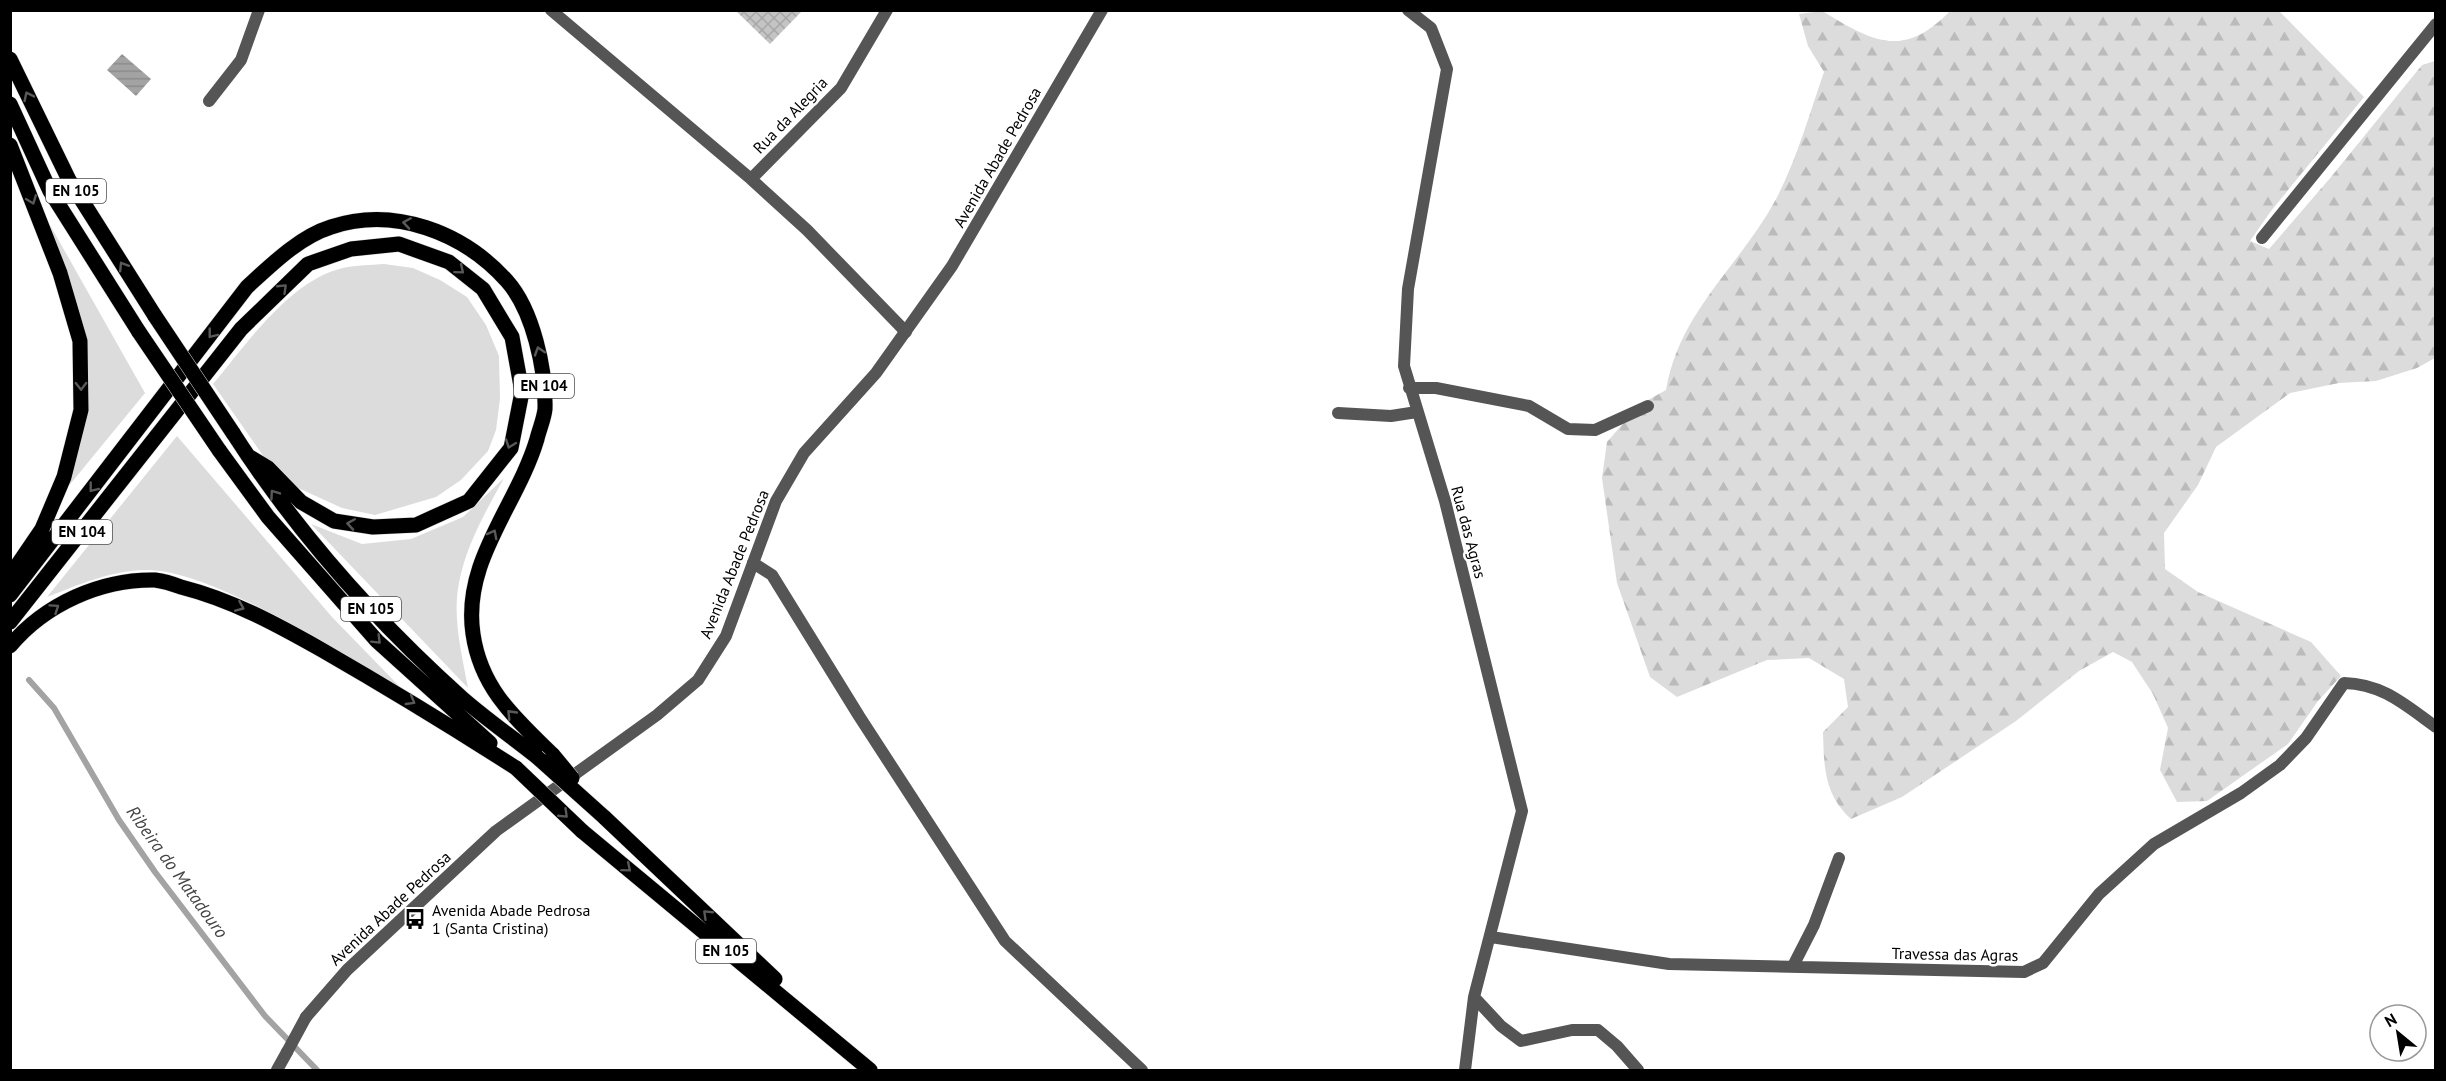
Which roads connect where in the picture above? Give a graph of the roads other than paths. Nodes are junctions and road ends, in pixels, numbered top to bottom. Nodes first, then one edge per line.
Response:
1 (259, 10) edge
2 (551, 10) edge
3 (887, 10) edge
4 (1102, 10) edge
5 (1408, 10) edge
6 (2436, 24) edge
7 (10, 59) edge
8 (209, 101) dead end
9 (10, 104) edge
10 (10, 145) edge
11 (751, 179) junction
12 (2262, 238) dead end
13 (906, 332) junction
14 (1409, 388) junction
15 (1648, 406) dead end
16 (1417, 412) junction
17 (1338, 414) dead end
18 (248, 456) junction
19 (753, 562) junction
20 (10, 576) edge
21 (10, 595) edge
22 (10, 622) edge
23 (10, 646) edge
24 (2436, 727) edge
25 (516, 768) junction
26 (604, 817) junction
27 (1839, 858) dead end
28 (1491, 937) junction
29 (1793, 966) junction
30 (1474, 997) junction
31 (277, 1071) edge
32 (871, 1071) edge
33 (1142, 1071) edge
34 (1465, 1071) edge
35 (1638, 1071) edge

1 - 8 street
2 - 11 street
3 - 11 street, Rua da Alegria
4 - 13 street, Avenida Abade Pedrosa
5 - 14 street, Rua das Agras
6 - 12 street
18 -> 7 main road, EN 105, bridge
9 -> 25 main road, EN 105, bridge
10 -> 20 main road, EN 104
11 - 13 street
13 - 19 street, Avenida Abade Pedrosa
14 - 15 street
14 - 16 street, Rua das Agras
16 - 17 street
16 - 28 street, Rua das Agras
22 -> 18 main road, EN 104
26 -> 18 main road, EN 105, bridge
19 - 31 street, Avenida Abade Pedrosa
19 - 33 street
26 -> 21 main road, EN 104, bridge
23 -> 25 main road
24 - 29 street, Travessa das Agras
25 -> 32 main road, EN 105, bridge
32 -> 26 main road, EN 105
27 - 29 street
28 - 29 street, Travessa das Agras
28 - 30 street, Rua das Agras
30 - 34 street, Rua das Agras
30 - 35 street

